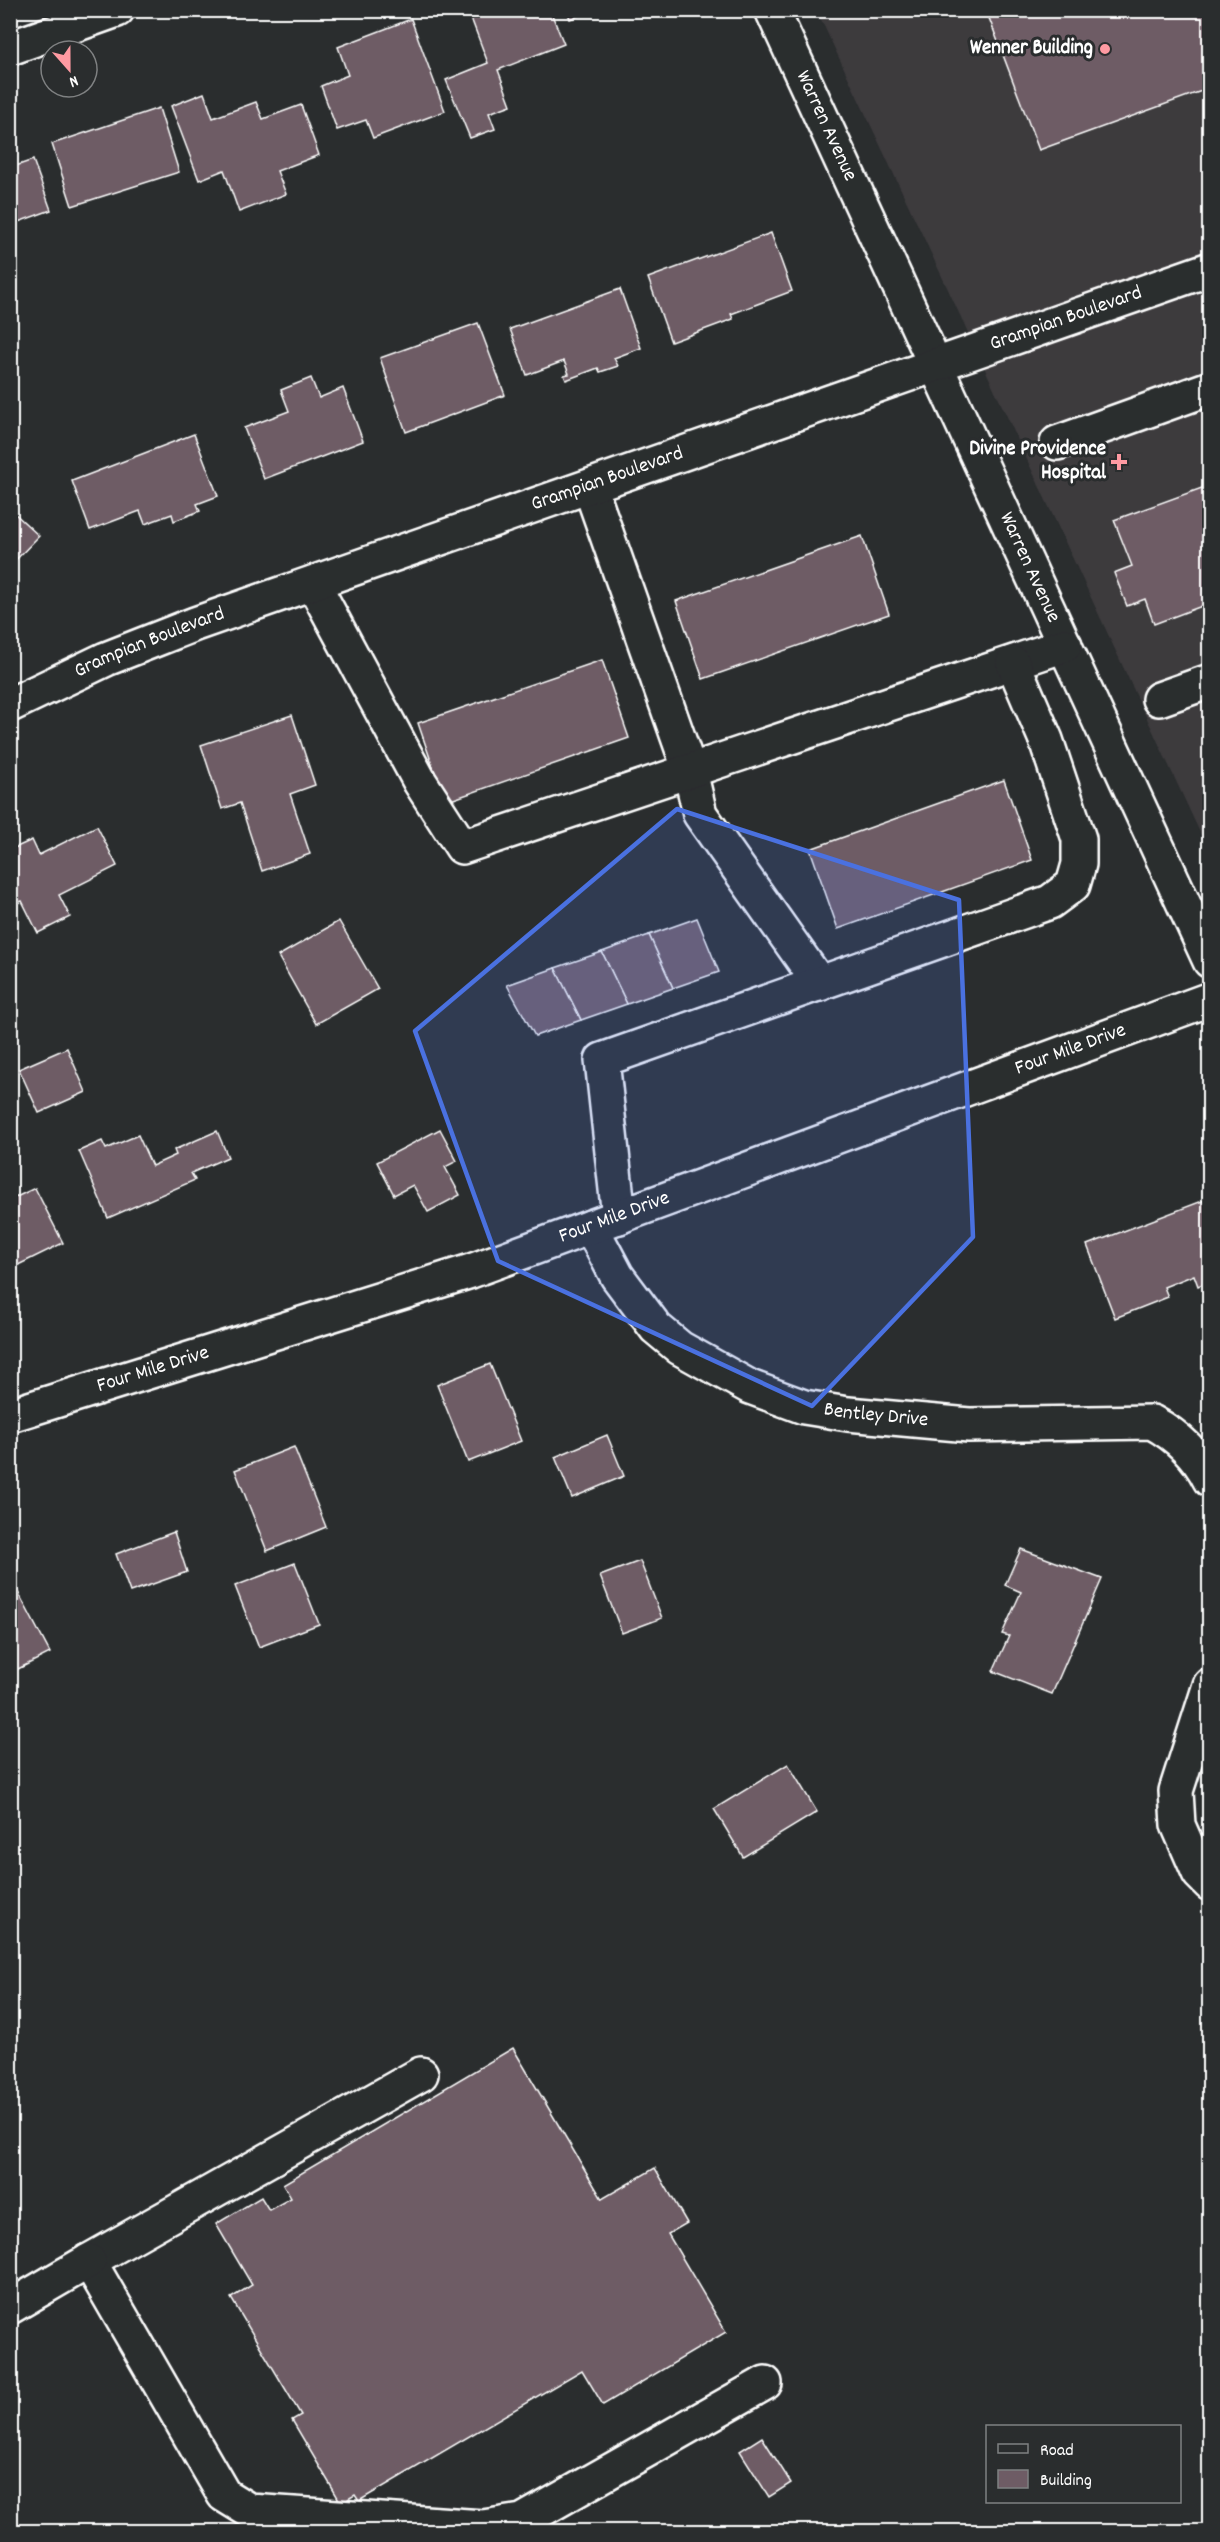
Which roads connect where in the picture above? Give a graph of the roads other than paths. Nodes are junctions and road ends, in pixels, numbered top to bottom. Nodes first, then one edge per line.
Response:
1 (117, 10) edge
2 (772, 10) edge
3 (10, 48) edge
4 (1209, 268) edge
5 (937, 366) junction
6 (1209, 387) edge
7 (1057, 443) dead end
8 (590, 487) junction
9 (313, 583) junction
10 (1065, 645) junction
11 (1013, 663) junction
12 (1209, 681) edge
13 (1159, 699) dead end
14 (10, 705) edge
15 (690, 771) junction
16 (1209, 961) edge
17 (820, 984) junction
18 (1209, 999) edge
19 (605, 1222) junction
20 (10, 1415) edge
21 (1209, 1480) edge
22 (1209, 1685) edge
23 (1209, 1884) edge
24 (421, 2074) dead end
25 (89, 2261) junction
26 (10, 2307) edge
27 (765, 2383) dead end

1 - 3 street
2 - 5 street, Warren Avenue
4 - 5 street, Grampian Boulevard
5 - 8 street, Grampian Boulevard
5 - 10 street, Warren Avenue
6 - 7 street
8 - 9 street, Grampian Boulevard
8 - 15 street
9 - 14 street, Grampian Boulevard
9 - 15 street
10 - 11 street
10 - 16 street, Warren Avenue
11 - 15 street
11 - 17 street
12 - 13 street
15 - 17 street
17 - 19 street
18 - 19 street, Four Mile Drive
19 - 20 street, Four Mile Drive
19 - 21 street, Bentley Drive
22 - 23 street
24 - 25 street
25 - 26 street
25 - 27 street

